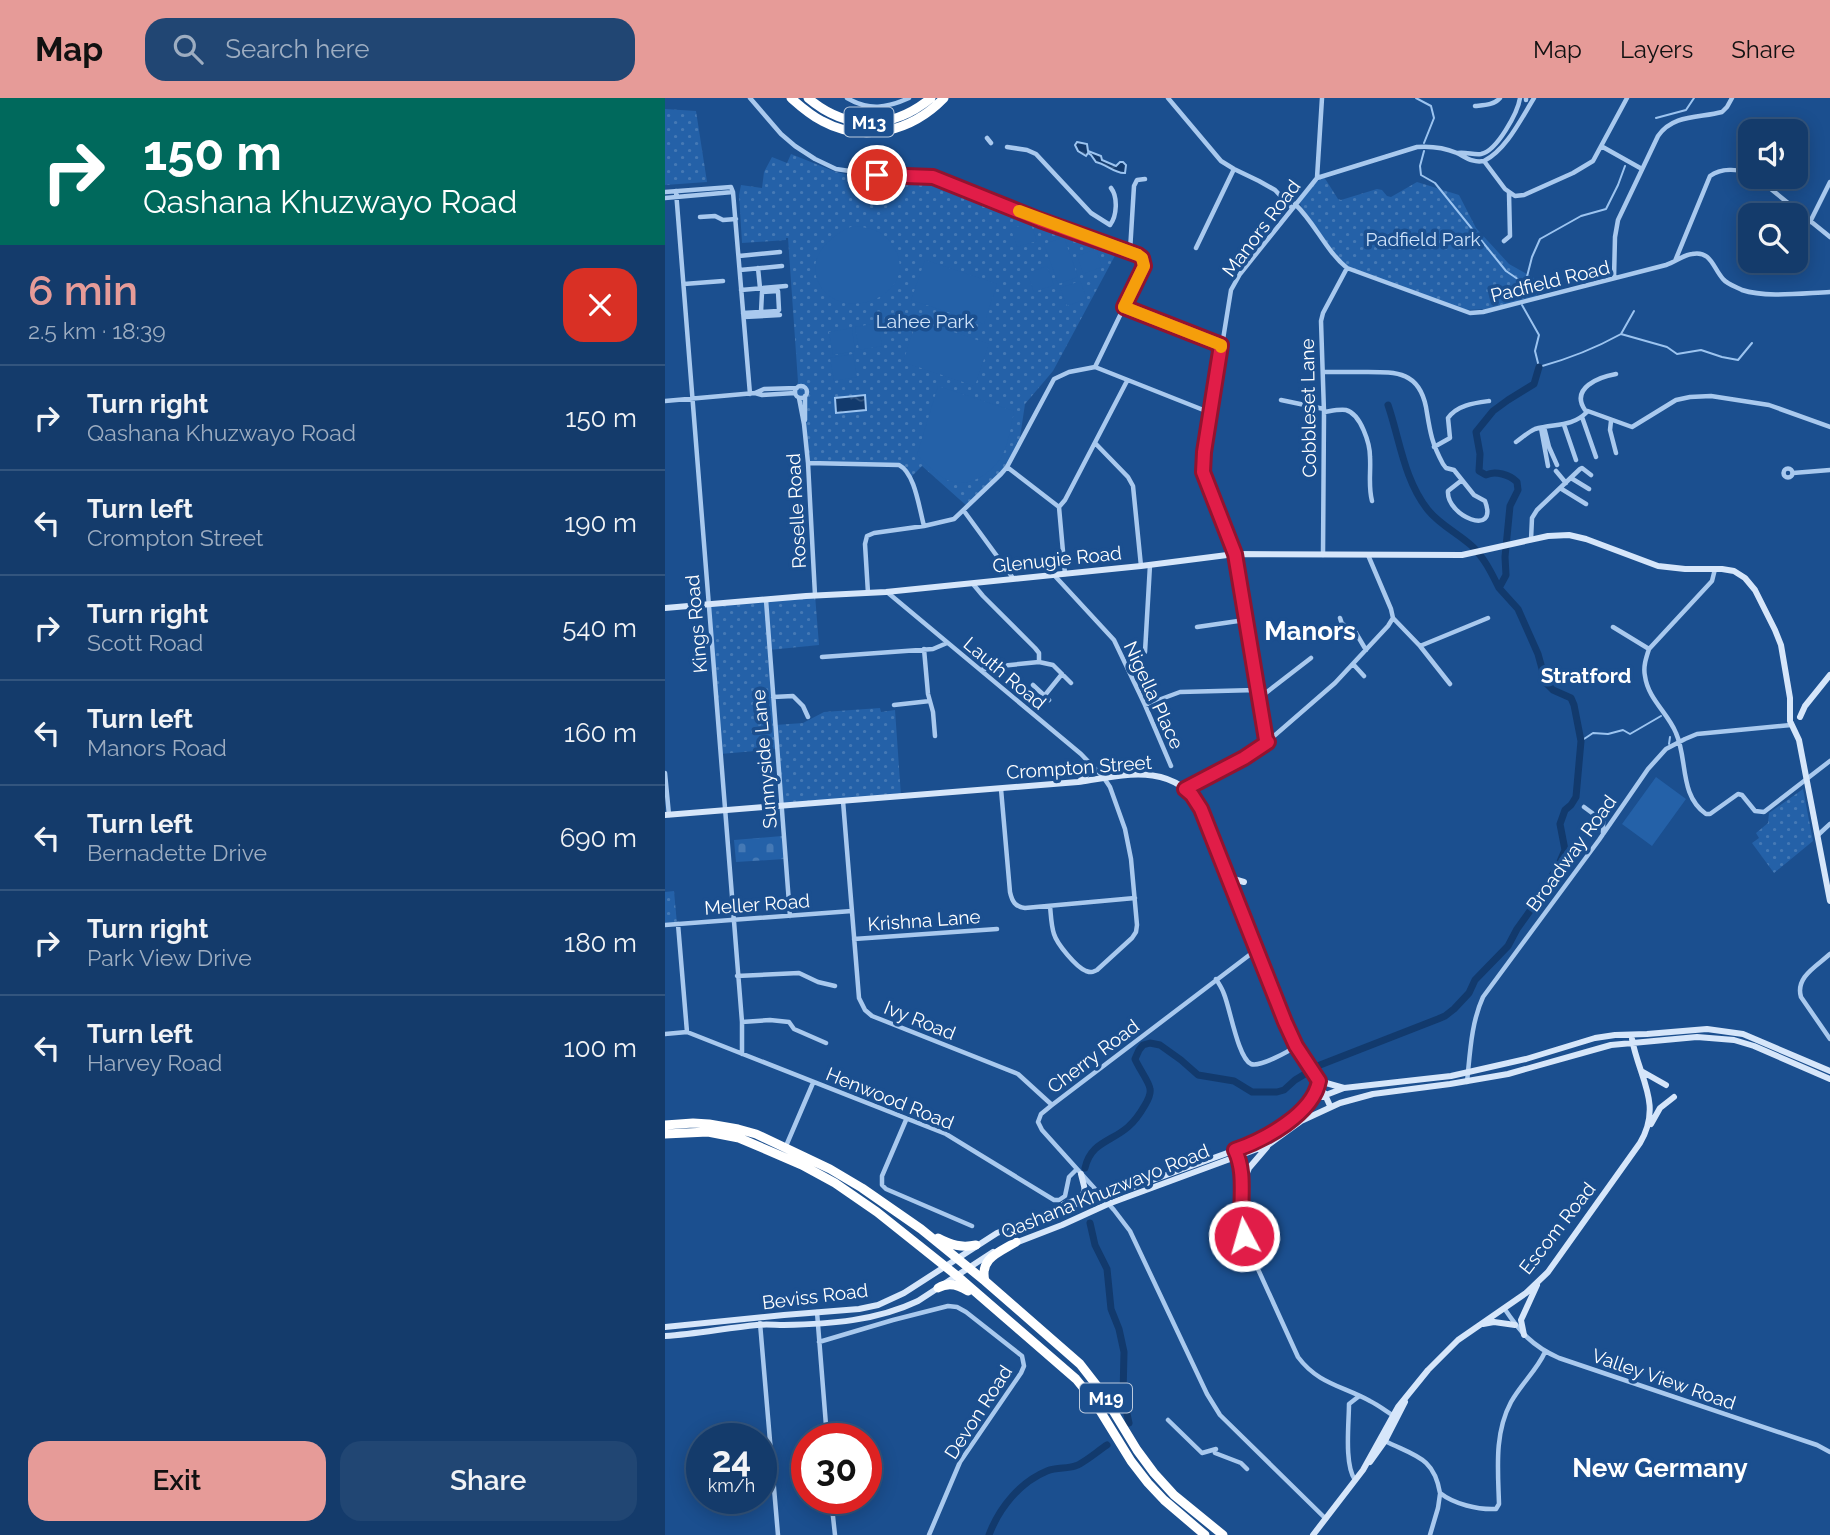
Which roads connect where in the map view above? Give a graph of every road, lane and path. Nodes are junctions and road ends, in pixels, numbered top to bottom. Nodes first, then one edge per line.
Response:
1 (750, 98) edge
2 (791, 98) edge
3 (808, 98) edge
4 (847, 98) edge
5 (909, 98) edge
6 (931, 98) edge
7 (944, 98) edge
8 (1168, 98) edge
9 (1322, 98) edge
10 (1500, 98) edge
11 (1626, 98) edge
12 (1732, 98) edge
13 (1527, 99) edge
14 (1475, 106) dead end
15 (1601, 146) junction
16 (1007, 147) dead end
17 (1457, 153) junction
18 (1484, 162) junction
19 (1642, 169) junction
20 (1234, 170) junction
21 (1738, 171) edge
22 (1317, 178) junction
23 (1145, 179) dead end
24 (1829, 181) edge
25 (1111, 188) dead end
26 (1770, 189) edge
27 (665, 192) edge
28 (1509, 192) junction
29 (676, 194) junction
30 (665, 198) edge
31 (1293, 206) junction
32 (700, 217) dead end
33 (736, 219) junction
34 (1810, 222) junction
35 (1830, 237) edge
36 (1504, 242) dead end
37 (1196, 248) dead end
38 (1130, 251) junction
39 (780, 252) dead end
40 (739, 256) junction
41 (1675, 261) junction
42 (782, 266) dead end
43 (758, 268) junction
44 (1347, 268) junction
45 (740, 270) junction
46 (1614, 278) junction
47 (723, 281) dead end
48 (684, 284) junction
49 (786, 286) dead end
50 (760, 288) junction
51 (741, 290) junction
52 (1830, 292) edge
53 (1124, 307) junction
54 (761, 312) junction
55 (743, 315) junction
56 (780, 315) dead end
57 (1221, 345) junction
58 (1095, 367) junction
59 (1324, 372) junction
60 (1616, 374) dead end
61 (1127, 381) junction
62 (752, 393) junction
63 (692, 399) junction
64 (1281, 400) dead end
65 (665, 401) edge
66 (1489, 401) dead end
67 (1324, 410) junction
68 (1587, 412) junction
69 (1211, 413) junction
70 (1582, 417) junction
71 (1611, 421) junction
72 (1565, 425) junction
73 (1830, 427) edge
74 (1543, 428) junction
75 (1095, 443) junction
76 (1516, 443) dead end
77 (1434, 447) junction
78 (1616, 453) dead end
79 (1596, 457) dead end
80 (1576, 460) dead end
81 (808, 463) junction
82 (1548, 466) dead end
83 (1007, 467) junction
84 (1830, 470) edge
85 (1793, 473) dead end
86 (1591, 475) dead end
87 (1571, 478) junction
88 (1462, 480) junction
89 (1566, 483) junction
90 (1560, 488) junction
91 (1589, 489) dead end
92 (1372, 501) dead end
93 (1586, 503) dead end
94 (1059, 507) junction
95 (964, 510) junction
96 (924, 526) junction
97 (1531, 540) junction
98 (1235, 554) junction
99 (1323, 555) junction
100 (1368, 555) junction
101 (1150, 565) junction
102 (1141, 566) junction
103 (1715, 569) junction
104 (1065, 574) junction
105 (1054, 575) junction
106 (1013, 579) junction
107 (973, 583) junction
108 (886, 592) junction
109 (868, 593) junction
110 (815, 595) junction
111 (765, 600) junction
112 (708, 604) junction
113 (665, 608) edge
114 (1340, 618) dead end
115 (1393, 618) junction
116 (1488, 618) dead end
117 (1245, 620) junction
118 (1197, 627) dead end
119 (1613, 627) dead end
120 (947, 643) junction
121 (1420, 646) junction
122 (924, 649) junction
123 (1649, 649) junction
124 (1366, 650) junction
125 (1145, 652) dead end
126 (822, 657) dead end
127 (1311, 658) dead end
128 (1039, 662) junction
129 (1353, 664) junction
130 (980, 670) junction
131 (1062, 674) junction
132 (1830, 675) edge
133 (1364, 676) dead end
134 (1071, 683) dead end
135 (1450, 684) dead end
136 (1033, 685) dead end
137 (1256, 690) junction
138 (1045, 695) junction
139 (772, 697) junction
140 (1258, 699) junction
141 (1049, 700) dead end
142 (930, 701) junction
143 (894, 705) dead end
144 (1145, 705) junction
145 (808, 717) dead end
146 (1795, 717) junction
147 (935, 736) dead end
148 (1679, 741) junction
149 (1268, 742) junction
150 (1830, 761) edge
151 (1090, 763) junction
152 (1171, 766) dead end
153 (665, 773) edge
154 (1104, 778) junction
155 (1807, 779) junction
156 (1078, 782) junction
157 (1001, 789) junction
158 (1185, 789) junction
159 (843, 800) junction
160 (781, 805) junction
161 (1584, 807) dead end
162 (725, 809) junction
163 (667, 815) edge
164 (1830, 824) edge
165 (1603, 834) junction
166 (1818, 836) junction
167 (1226, 873) junction
168 (1244, 882) dead end
169 (1135, 898) junction
170 (1830, 901) edge
171 (1050, 906) junction
172 (852, 911) junction
173 (790, 916) junction
174 (733, 920) junction
175 (678, 924) junction
176 (665, 925) edge
177 (997, 929) dead end
178 (854, 939) junction
179 (1256, 950) junction
180 (1830, 954) edge
181 (737, 976) junction
182 (1216, 979) junction
183 (835, 986) dead end
184 (742, 1022) junction
185 (687, 1032) junction
186 (665, 1034) edge
187 (1631, 1034) junction
188 (1830, 1039) edge
189 (1632, 1042) junction
190 (826, 1043) dead end
191 (1296, 1046) junction
192 (742, 1054) junction
193 (1641, 1070) junction
194 (1830, 1071) edge
195 (1468, 1072) junction
196 (1830, 1079) edge
197 (1319, 1081) junction
198 (1467, 1082) junction
199 (813, 1083) junction
200 (1667, 1085) dead end
201 (1345, 1088) junction
202 (1325, 1095) junction
203 (1674, 1097) dead end
204 (1052, 1105) junction
205 (1330, 1106) junction
206 (1305, 1107) junction
207 (906, 1119) junction
208 (665, 1125) edge
209 (1647, 1130) junction
210 (665, 1134) edge
211 (1268, 1145) junction
212 (784, 1151) junction
213 (1236, 1153) junction
214 (1079, 1171) junction
215 (1243, 1185) junction
216 (1101, 1197) junction
217 (1108, 1204) junction
218 (1057, 1210) junction
219 (972, 1226) dead end
220 (921, 1228) junction
221 (1017, 1242) junction
222 (976, 1245) junction
223 (956, 1258) junction
224 (945, 1266) junction
225 (968, 1268) junction
226 (956, 1275) junction
227 (985, 1281) junction
228 (1537, 1283) junction
229 (938, 1287) junction
230 (1504, 1308) junction
231 (817, 1312) junction
232 (1006, 1319) junction
233 (760, 1321) junction
234 (817, 1324) junction
235 (1481, 1324) junction
236 (1515, 1325) junction
237 (665, 1327) edge
238 (1524, 1335) junction
239 (665, 1336) edge
240 (819, 1342) junction
241 (1545, 1352) junction
242 (1345, 1391) junction
243 (1359, 1396) junction
244 (1349, 1404) junction
245 (1396, 1417) junction
246 (1168, 1420) dead end
247 (826, 1423) edge
248 (1385, 1441) junction
249 (1830, 1452) edge
250 (1247, 1469) dead end
251 (1363, 1470) junction
252 (1356, 1480) junction
253 (1440, 1493) junction
254 (833, 1514) edge
255 (1326, 1519) junction
256 (778, 1535) edge
257 (835, 1535) edge
258 (929, 1535) edge
259 (1205, 1535) edge
260 (1223, 1535) edge
261 (1313, 1535) edge
262 (1430, 1535) edge

1 - 38 street
2 - 7 highway, M13
3 - 6 highway, M13
4 - 5 street
8 - 20 street, Padfield Road
9 - 22 street, Manors Road
10 - 14 street
11 - 15 street
12 - 19 street
13 - 17 street
13 - 18 street
15 - 19 street
15 - 28 street
16 - 25 street
17 - 18 street
17 - 22 street
18 - 28 street
19 - 46 street
20 - 31 street, Padfield Road
20 - 37 street
21 - 41 street
22 - 31 street, Manors Road
23 - 38 street
24 - 34 street
26 - 34 street
27 - 29 street
28 - 36 street
29 - 30 street
29 - 33 street
29 - 48 street, Kings Road
31 - 44 street, Padfield Road
31 - 57 street, Manors Road
32 - 33 street
33 - 40 street
34 - 35 street
38 - 53 street
39 - 40 street
40 - 45 street
41 - 46 street, Padfield Road
41 - 52 street, Padfield Road
42 - 43 street
43 - 45 street
43 - 50 street
44 - 46 street, Padfield Road
44 - 59 street, Cobbleset Lane
45 - 51 street
47 - 48 street
48 - 63 street, Kings Road
49 - 50 street
50 - 51 street
51 - 55 street
53 - 57 street
53 - 58 street
54 - 54 street
54 - 55 street
55 - 56 street
55 - 62 street
57 - 69 street, Manors Road
58 - 61 street
58 - 83 street
59 - 67 street, Cobbleset Lane
59 - 77 street
60 - 68 street
61 - 69 street
61 - 75 street
62 - 63 street
62 - 81 street, Roselle Road
63 - 65 street
63 - 112 street, Kings Road
64 - 67 street
66 - 77 street
67 - 92 street
67 - 99 street, Cobbleset Lane
68 - 70 street
68 - 71 street
69 - 98 street, Manors Road
70 - 72 street
70 - 79 street
71 - 73 street
71 - 78 street
72 - 74 street
72 - 80 street
74 - 76 street
74 - 82 street
74 - 89 street
75 - 94 street
75 - 102 street
77 - 88 street
81 - 96 street
81 - 110 street, Roselle Road
83 - 94 street
83 - 95 street
84 - 85 street
86 - 87 street
87 - 89 street
87 - 91 street
88 - 88 street
89 - 90 street
90 - 93 street
90 - 97 street
94 - 104 street
95 - 96 street
95 - 106 street
96 - 109 street
97 - 100 street, Glenugie Road
97 - 103 street, Glenugie Road
98 - 99 street, Glenugie Road
98 - 101 street, Glenugie Road
98 - 117 street, Manors Road
99 - 100 street, Glenugie Road
100 - 115 street
101 - 102 street, Glenugie Road
101 - 125 street
102 - 104 street, Glenugie Road
103 - 123 street
103 - 146 street, Glenugie Road
104 - 105 street, Glenugie Road
105 - 106 street, Glenugie Road
105 - 144 street, Nigella Place
106 - 107 street, Glenugie Road
107 - 108 street, Glenugie Road
107 - 128 street
108 - 109 street, Glenugie Road
108 - 120 street, Lauth Road
109 - 110 street, Glenugie Road
110 - 111 street, Glenugie Road
111 - 112 street, Glenugie Road
111 - 139 street, Sunnyside Lane
112 - 113 street, Glenugie Road
112 - 162 street, Kings Road
114 - 124 street
115 - 121 street
115 - 124 street
116 - 121 street
117 - 118 street
117 - 137 street, Manors Road
119 - 123 street
120 - 122 street
120 - 130 street, Lauth Road
121 - 135 street
122 - 126 street
122 - 142 street
123 - 148 street
124 - 129 street
127 - 140 street
128 - 130 street
128 - 131 street
129 - 133 street
129 - 149 street
130 - 151 street, Lauth Road
131 - 134 street
131 - 138 street
132 - 146 street
136 - 138 street
137 - 140 street, Manors Road
137 - 144 street
138 - 141 street
139 - 145 street
139 - 160 street, Sunnyside Lane
140 - 149 street, Manors Road
142 - 143 street
142 - 147 street
144 - 152 street, Nigella Place
146 - 148 street, Broadway Road
146 - 155 street, Glenugie Road
148 - 155 street
148 - 165 street, Broadway Road
149 - 158 street
150 - 155 street
151 - 154 street, Lauth Road
151 - 156 street
153 - 163 street
154 - 156 street, Crompton Street
154 - 158 street, Crompton Street
154 - 169 street, Lauth Road
155 - 166 street, Glenugie Road
156 - 157 street, Crompton Street
157 - 159 street, Crompton Street
157 - 171 street
158 - 167 street
159 - 160 street, Crompton Street
159 - 172 street, Ivy Road
160 - 162 street, Crompton Street
160 - 173 street, Sunnyside Lane
161 - 165 street
162 - 163 street, Crompton Street
162 - 174 street, Kings Road
164 - 166 street
165 - 195 street, Broadway Road
166 - 170 street, Glenugie Road
167 - 168 street
167 - 179 street
169 - 171 street
169 - 171 street, Lauth Road
172 - 173 street, Meller Road
172 - 178 street, Ivy Road
173 - 174 street, Meller Road
174 - 175 street, Meller Road
174 - 181 street, Kings Road
175 - 176 street, Meller Road
175 - 185 street
177 - 178 street, Krishna Lane
178 - 204 street, Ivy Road
179 - 182 street, Cherry Road
179 - 191 street
180 - 188 street
181 - 183 street
181 - 184 street, Kings Road
182 - 191 street
182 - 204 street, Cherry Road
184 - 190 street
184 - 192 street, Kings Road
185 - 186 street, Henwood Road
185 - 192 street, Henwood Road
187 - 189 street, Escom Road
187 - 194 street, Qashana Khuzwayo Road
187 - 195 street, Qashana Khuzwayo Road
189 - 193 street, Escom Road
189 - 196 street, Qashana Khuzwayo Road
189 - 198 street, Qashana Khuzwayo Road
191 - 197 street
192 - 199 street, Henwood Road
193 - 200 street
193 - 209 street, Escom Road
195 - 198 street, Broadway Road
195 - 201 street, Qashana Khuzwayo Road
197 - 201 street
197 - 202 street
197 - 206 street
198 - 205 street, Qashana Khuzwayo Road
199 - 207 street, Henwood Road
199 - 212 street
201 - 202 street, Qashana Khuzwayo Road
202 - 205 street
202 - 206 street, Qashana Khuzwayo Road
203 - 209 street
204 - 214 street, Cherry Road
205 - 211 street, Qashana Khuzwayo Road
206 - 213 street, Qashana Khuzwayo Road
207 - 214 street, Henwood Road
207 - 219 street
208 - 212 highway, M19
209 - 228 street, Escom Road
210 - 212 highway, M19
211 - 213 street, Qashana Khuzwayo Road
211 - 215 street
212 - 220 highway, M19
212 - 224 highway, M19
213 - 215 street
213 - 216 street, Qashana Khuzwayo Road
213 - 217 street, Qashana Khuzwayo Road
214 - 216 street, Cherry Road
214 - 218 street
215 - 242 street
216 - 217 street, Cherry Road
216 - 218 street, Qashana Khuzwayo Road
217 - 221 street, Qashana Khuzwayo Road
217 - 255 street
218 - 222 street, Qashana Khuzwayo Road
220 - 222 highway
220 - 223 highway, M19
221 - 225 street, Qashana Khuzwayo Road
221 - 227 highway
222 - 223 street, Qashana Khuzwayo Road
223 - 224 street, Beviss Road
223 - 225 highway, M19
224 - 226 highway, M19
224 - 231 street, Beviss Road
225 - 226 street, Qashana Khuzwayo Road
225 - 227 highway, M19
226 - 229 street, Beviss Road
226 - 232 highway, M19
227 - 260 highway, M19
228 - 230 street, Escom Road
228 - 238 street
229 - 232 highway
229 - 234 street, Beviss Road
230 - 235 street, Escom Road
230 - 236 street, Valley View Road
231 - 233 street, Beviss Road
231 - 234 street
232 - 259 highway, M19
233 - 234 street, Beviss Road
233 - 237 street, Beviss Road
233 - 239 street, Beviss Road
233 - 256 street
234 - 240 street
235 - 236 street
235 - 245 street, Escom Road
236 - 238 street, Valley View Road
238 - 241 street, Valley View Road
240 - 247 street
240 - 258 street, Devon Road
241 - 249 street, Valley View Road
241 - 253 street
242 - 243 street
242 - 244 street
243 - 244 street
243 - 245 street
244 - 252 street
245 - 248 street, Escom Road
245 - 251 street, Escom Road
246 - 250 street
248 - 251 street, Escom Road
248 - 253 street
251 - 252 street, Escom Road
252 - 255 street, Escom Road
253 - 262 street
254 - 257 street
255 - 261 street, Escom Road

